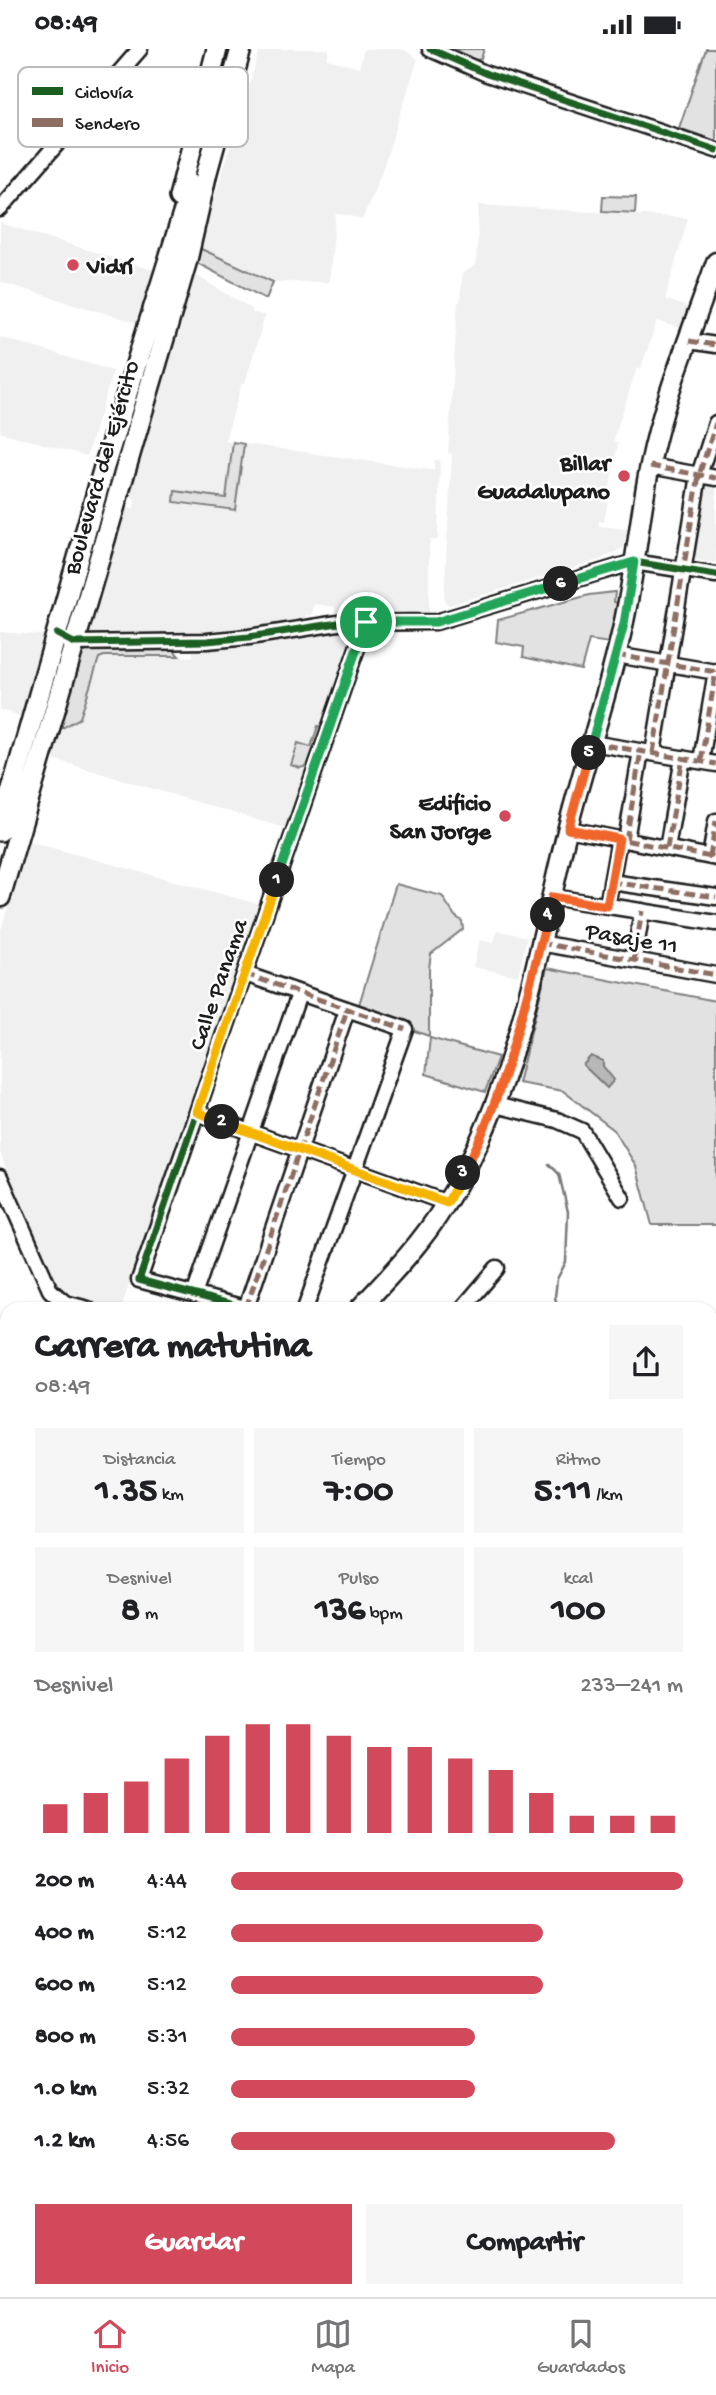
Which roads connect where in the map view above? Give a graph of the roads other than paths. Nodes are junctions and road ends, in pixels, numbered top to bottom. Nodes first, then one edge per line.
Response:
1 (140, 49) edge
2 (217, 49) edge
3 (230, 49) edge
4 (241, 49) edge
5 (255, 49) edge
6 (430, 49) edge
7 (124, 67) edge
8 (212, 67) edge
9 (229, 67) edge
10 (232, 67) edge
11 (248, 72) edge
12 (53, 147) edge
13 (192, 147) edge
14 (205, 147) edge
15 (212, 147) edge
16 (225, 147) edge
17 (716, 150) edge
18 (0, 209) edge
19 (187, 260) junction
20 (716, 262) edge
21 (160, 289) junction
22 (689, 341) junction
23 (716, 345) edge
24 (715, 429) edge
25 (650, 466) junction
26 (104, 467) junction
27 (699, 475) junction
28 (124, 476) junction
29 (716, 478) edge
30 (96, 495) junction
31 (117, 501) junction
32 (634, 562) junction
33 (683, 570) junction
34 (716, 575) edge
35 (366, 622) junction
36 (65, 638) junction
37 (616, 655) junction
38 (668, 664) junction
39 (716, 672) edge
40 (592, 743) junction
41 (647, 752) junction
42 (682, 758) junction
43 (708, 763) edge
44 (716, 821) edge
45 (568, 829) junction
46 (0, 831) edge
47 (622, 840) junction
48 (667, 848) junction
49 (0, 857) edge
50 (713, 857) edge
51 (0, 874) edge
52 (611, 882) junction
53 (0, 897) edge
54 (552, 897) junction
55 (716, 897) edge
56 (607, 906) junction
57 (642, 911) junction
58 (716, 923) edge
59 (540, 943) junction
60 (634, 960) junction
61 (245, 974) junction
62 (716, 975) edge
63 (299, 994) junction
64 (347, 1010) junction
65 (495, 1105) junction
66 (197, 1112) junction
67 (251, 1132) junction
68 (300, 1150) junction
69 (354, 1169) junction
70 (0, 1177) edge
71 (622, 1198) dead end
72 (447, 1203) junction
73 (497, 1268) dead end
74 (194, 1295) junction
75 (64, 1302) edge
76 (221, 1302) edge
77 (250, 1302) edge
78 (307, 1302) edge
79 (366, 1302) edge
80 (469, 1302) edge

1 - 7 street
2 - 8 highway
3 - 9 highway, Boulevard del Ejército
4 - 10 highway, Boulevard del Ejército
5 - 11 highway
6 - 17 street
12 - 18 street
13 - 21 highway
14 - 21 highway, Boulevard del Ejército
15 - 19 highway, Boulevard del Ejército
16 - 19 highway
19 - 28 highway, Boulevard del Ejército
20 - 22 main road
21 - 26 highway, Boulevard del Ejército
22 - 23 street
22 - 25 main road
24 - 27 street
25 - 27 street
25 - 32 main road
26 - 28 highway
26 - 30 highway, Boulevard del Ejército
27 - 29 street
27 - 33 street
28 - 31 highway, Boulevard del Ejército
30 - 31 highway
30 - 36 highway, Boulevard del Ejército
31 - 36 highway, Boulevard del Ejército
32 - 33 street
32 - 35 street
32 - 37 main road
33 - 34 street
33 - 38 street
35 - 36 street
35 - 61 street, Calle Panama
36 - 46 highway, Boulevard del Ejército
36 - 53 highway, Boulevard del Ejército
37 - 38 street
37 - 40 main road
38 - 39 street
38 - 41 street
39 - 43 street
40 - 41 street
40 - 45 main road
41 - 42 street
41 - 47 street
42 - 43 street
42 - 48 street
44 - 50 street
45 - 47 street
45 - 54 main road
47 - 48 street
47 - 52 street
48 - 50 street
49 - 51 highway
52 - 55 street
52 - 56 street
54 - 56 street
54 - 59 main road
56 - 57 street
57 - 58 street
57 - 60 street
59 - 60 street, Pasaje 11
59 - 65 main road
60 - 62 street, Pasaje 11
61 - 63 street
61 - 66 street, Calle Panama
63 - 64 street
63 - 67 street
64 - 68 street
64 - 69 street
65 - 71 street
65 - 72 main road
66 - 67 street
66 - 74 street, Calle Panama
67 - 68 street
67 - 74 street
68 - 69 street
68 - 77 street
69 - 72 street
69 - 78 street
70 - 75 street
72 - 79 main road
73 - 80 street
74 - 76 street

